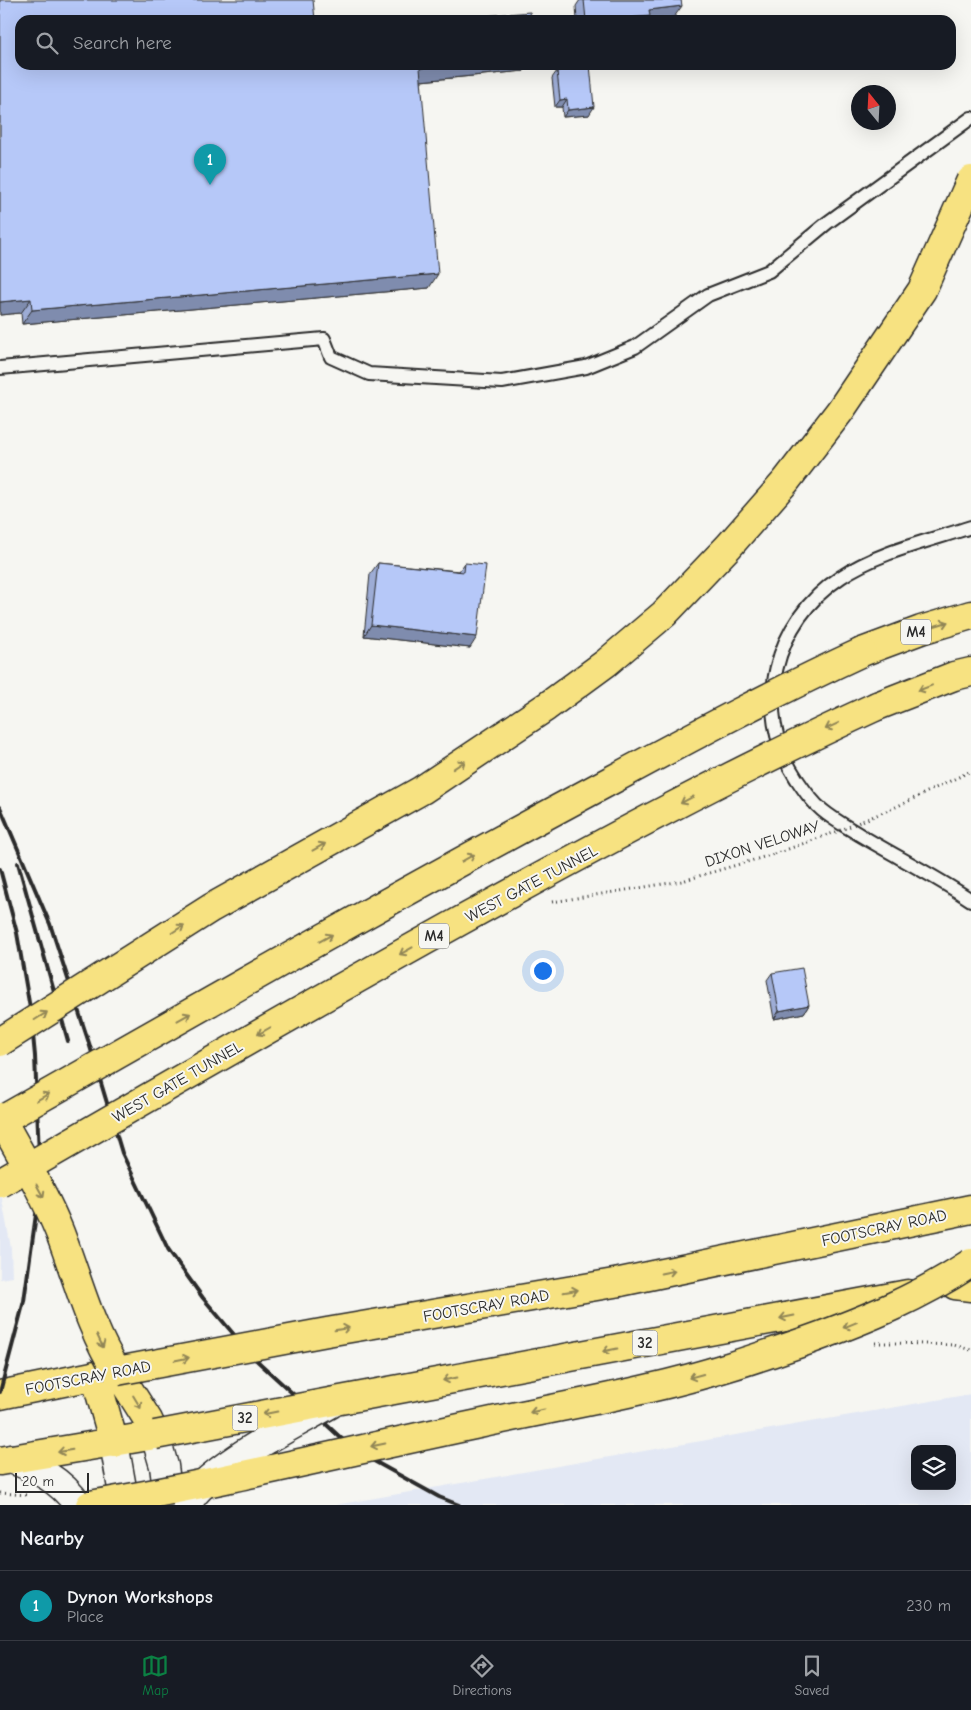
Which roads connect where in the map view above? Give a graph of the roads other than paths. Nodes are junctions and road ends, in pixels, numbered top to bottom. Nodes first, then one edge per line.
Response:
1 (971, 118) edge
2 (971, 180) edge
3 (0, 368) edge
4 (971, 527) edge
5 (971, 615) edge
6 (971, 672) edge
7 (971, 900) edge
8 (0, 1042) edge
9 (0, 1119) edge
10 (0, 1183) edge
11 (971, 1209) edge
12 (971, 1263) edge
13 (966, 1285) edge
14 (106, 1373) junction
15 (0, 1394) edge
16 (335, 1401) junction
17 (155, 1435) junction
18 (114, 1443) junction
19 (5, 1460) edge
20 (78, 1505) edge
21 (90, 1505) edge
22 (125, 1505) edge
23 (170, 1505) edge
24 (187, 1505) edge

1 - 3 lane
8 -> 2 main road, bridge
4 - 7 lane
9 -> 5 main road, M4, bridge
6 -> 10 main road, WEST GATE TUNNEL / M4, bridge
9 -> 14 main road, bridge
14 -> 11 main road, FOOTSCRAY ROAD, bridge
12 -> 21 main road, bridge
13 -> 16 main road, 32, bridge
14 - 15 main road, FOOTSCRAY ROAD
14 -> 17 main road
14 - 18 main road
16 -> 17 main road, 32, bridge
16 - 24 street, bridge
17 - 18 main road, 32
17 - 23 street
18 -> 19 main road, 32
18 - 22 street
19 - 20 street

